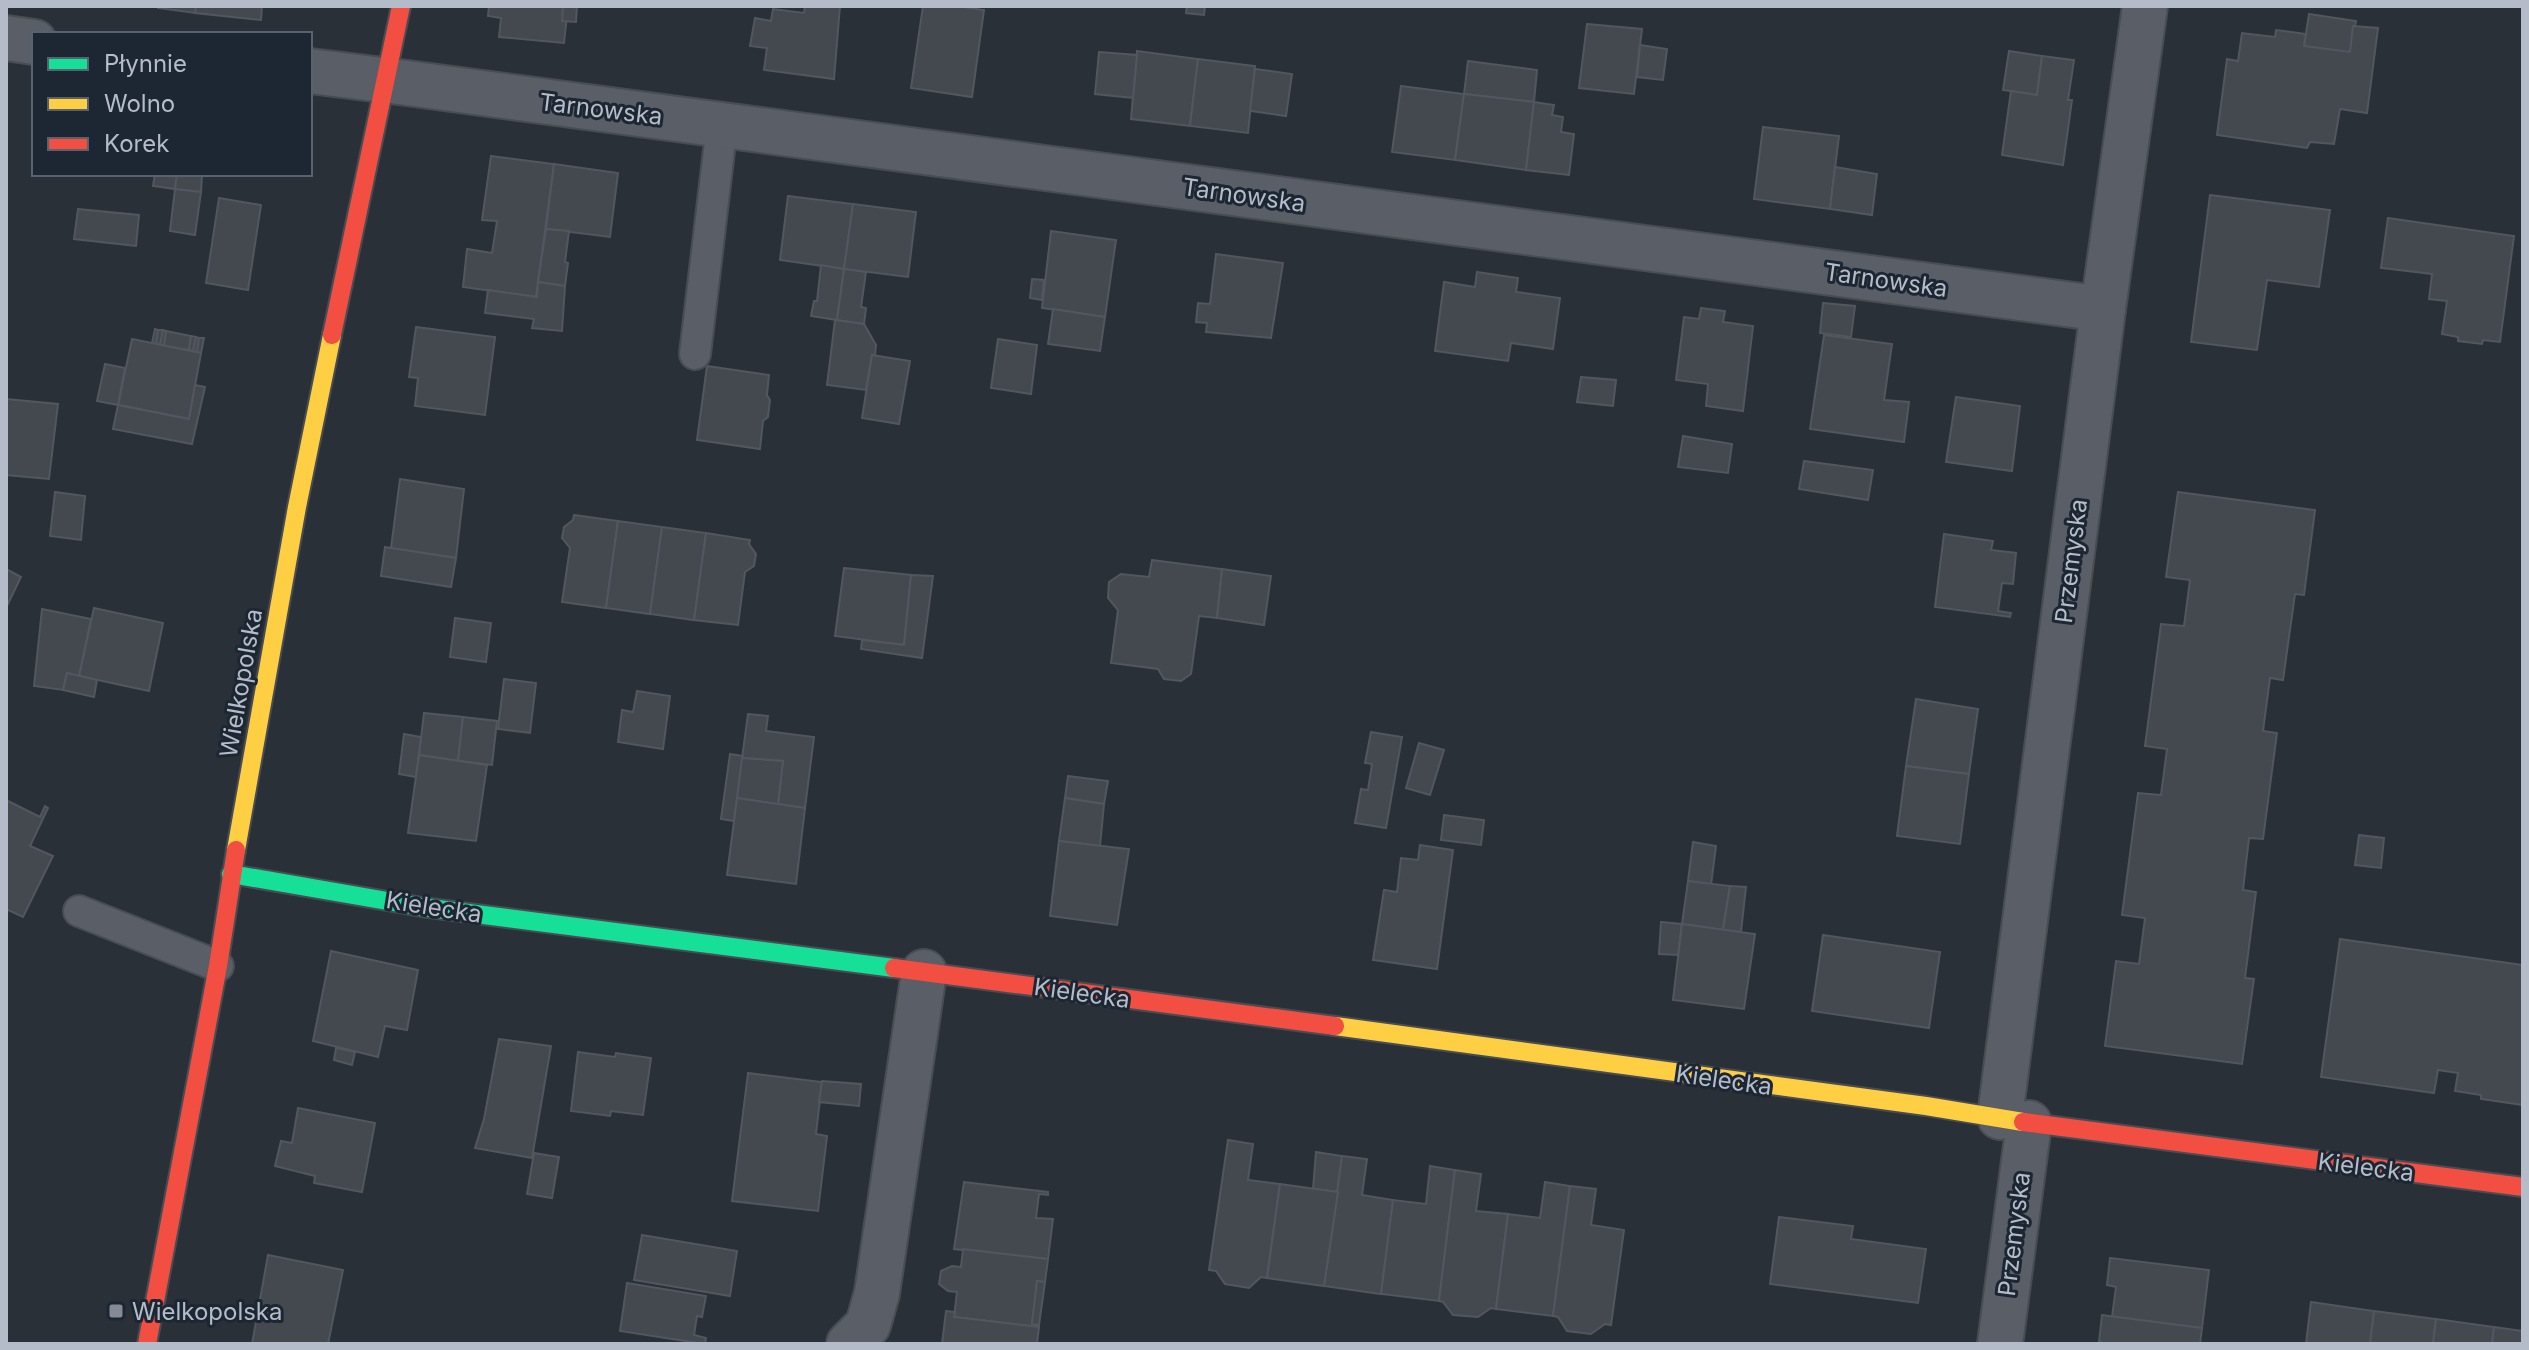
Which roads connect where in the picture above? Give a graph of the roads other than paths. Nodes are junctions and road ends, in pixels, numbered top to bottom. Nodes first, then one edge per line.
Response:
1 (401, 6) edge
2 (2145, 6) edge
3 (6, 38) edge
4 (32, 42) edge
5 (312, 71) edge
6 (385, 81) junction
7 (722, 125) junction
8 (2103, 309) junction
9 (695, 354) dead end
10 (231, 874) junction
11 (79, 911) dead end
12 (218, 966) junction
13 (924, 972) junction
14 (2014, 1120) junction
15 (2523, 1187) edge
16 (147, 1344) edge
17 (849, 1344) edge
18 (2000, 1344) edge

1 - 6 street, Wielkopolska
2 - 8 street, Przemyska
3 - 4 street
5 - 6 street, Tarnowska
6 - 7 street, Tarnowska
6 - 10 street, Wielkopolska
7 - 8 street, Tarnowska
7 - 9 lane
8 - 14 street, Przemyska
10 - 12 street, Wielkopolska
10 - 13 street, Kielecka
11 - 12 lane
12 - 16 street, Wielkopolska
13 - 14 street, Kielecka
13 - 17 street
14 - 15 street, Kielecka
14 - 18 street, Przemyska

